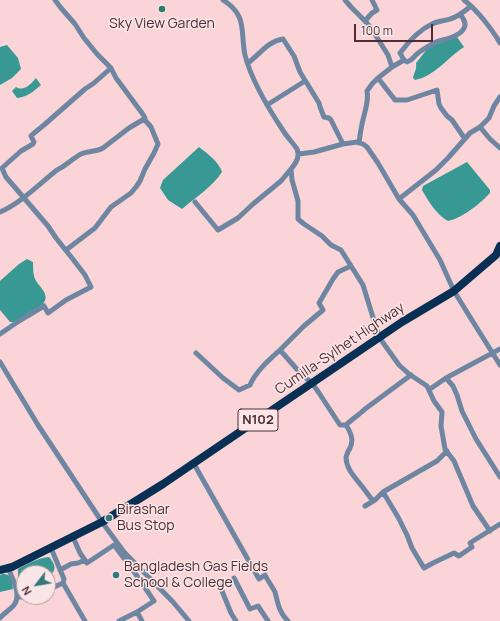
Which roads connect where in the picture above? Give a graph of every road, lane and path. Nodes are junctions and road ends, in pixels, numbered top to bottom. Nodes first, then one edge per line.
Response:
1 (55, 0) edge
2 (223, 0) edge
3 (345, 0) edge
4 (372, 0) edge
5 (464, 0) edge
6 (471, 6) junction
7 (460, 14) junction
8 (365, 21) junction
9 (500, 43) edge
10 (404, 60) junction
11 (248, 63) junction
12 (110, 68) junction
13 (392, 68) junction
14 (378, 78) junction
15 (305, 81) junction
16 (500, 97) edge
17 (268, 105) junction
18 (144, 119) junction
19 (480, 127) junction
20 (465, 139) junction
21 (359, 142) junction
22 (343, 144) junction
23 (500, 148) edge
24 (299, 154) junction
25 (291, 168) junction
26 (23, 198) junction
27 (399, 198) junction
28 (195, 202) dead end
29 (0, 212) edge
30 (500, 246) edge
31 (66, 250) junction
32 (351, 266) junction
33 (454, 291) junction
34 (0, 334) edge
35 (379, 337) junction
36 (500, 348) edge
37 (280, 350) junction
38 (196, 353) dead end
39 (492, 353) junction
40 (0, 362) edge
41 (500, 365) edge
42 (411, 375) junction
43 (446, 378) junction
44 (312, 383) junction
45 (430, 389) junction
46 (346, 425) junction
47 (447, 451) junction
48 (194, 464) junction
49 (500, 477) edge
50 (383, 492) junction
51 (373, 502) junction
52 (365, 506) dead end
53 (102, 522) junction
54 (500, 524) edge
55 (490, 531) junction
56 (73, 537) junction
57 (50, 548) junction
58 (84, 560) junction
59 (4, 569) edge
60 (60, 570) junction
61 (234, 578) dead end
62 (63, 583) junction
63 (56, 586) edge
64 (220, 586) dead end
65 (16, 590) edge
66 (16, 603) edge
67 (137, 612) junction
68 (0, 618) edge
69 (85, 621) edge
70 (119, 621) edge
71 (142, 621) edge
72 (189, 621) edge
73 (236, 621) edge
74 (268, 621) edge
75 (288, 621) edge

1 - 12 street
2 - 11 street
3 - 8 street
4 - 8 street
5 - 6 street
6 - 7 street
6 - 9 street
7 - 10 street
7 - 10 street
8 - 13 street
10 - 13 street
11 - 15 street
11 - 17 street
12 - 18 street
12 - 26 street
13 - 14 street
14 - 20 street
14 - 21 street
15 - 17 street
15 - 22 street
16 - 19 street
17 - 24 street
18 - 26 street
18 - 31 street
19 - 20 street
19 - 23 street
20 - 27 street
21 - 22 street
21 - 27 street
22 - 24 street
24 - 25 street
25 - 28 street
25 - 32 street
26 - 29 street
26 - 31 street
27 - 33 street
30 - 33 highway, Cumilla-Sylhet Highway / N102
31 - 34 street
32 - 35 street
32 - 37 street
33 - 35 highway, Cumilla-Sylhet Highway / N102
33 - 39 street
35 - 42 street
35 - 44 highway, Cumilla-Sylhet Highway / N102
36 - 39 street
37 - 38 street
37 - 44 street
39 - 41 street
39 - 43 street
40 - 53 street
42 - 45 street
42 - 46 street
43 - 45 street
43 - 49 street
44 - 46 street
44 - 48 highway, Cumilla-Sylhet Highway / N102
45 - 47 street
46 - 51 street
47 - 50 street
47 - 55 street
48 - 53 highway, Cumilla-Sylhet Highway / N102
48 - 75 street
50 - 51 street
50 - 55 street
51 - 52 street
53 - 56 highway, Cumilla-Sylhet Highway / N102
53 - 72 street
54 - 55 street
56 - 57 highway, Cumilla-Sylhet Highway / N102
56 - 58 street
57 - 59 highway, Cumilla-Sylhet Highway / N102
57 - 60 street
58 - 60 street
58 - 67 street
59 - 65 street
60 - 62 street
61 - 74 street
62 - 63 street
62 - 69 street
64 - 73 street
66 - 68 street
67 - 70 street
67 - 71 street

